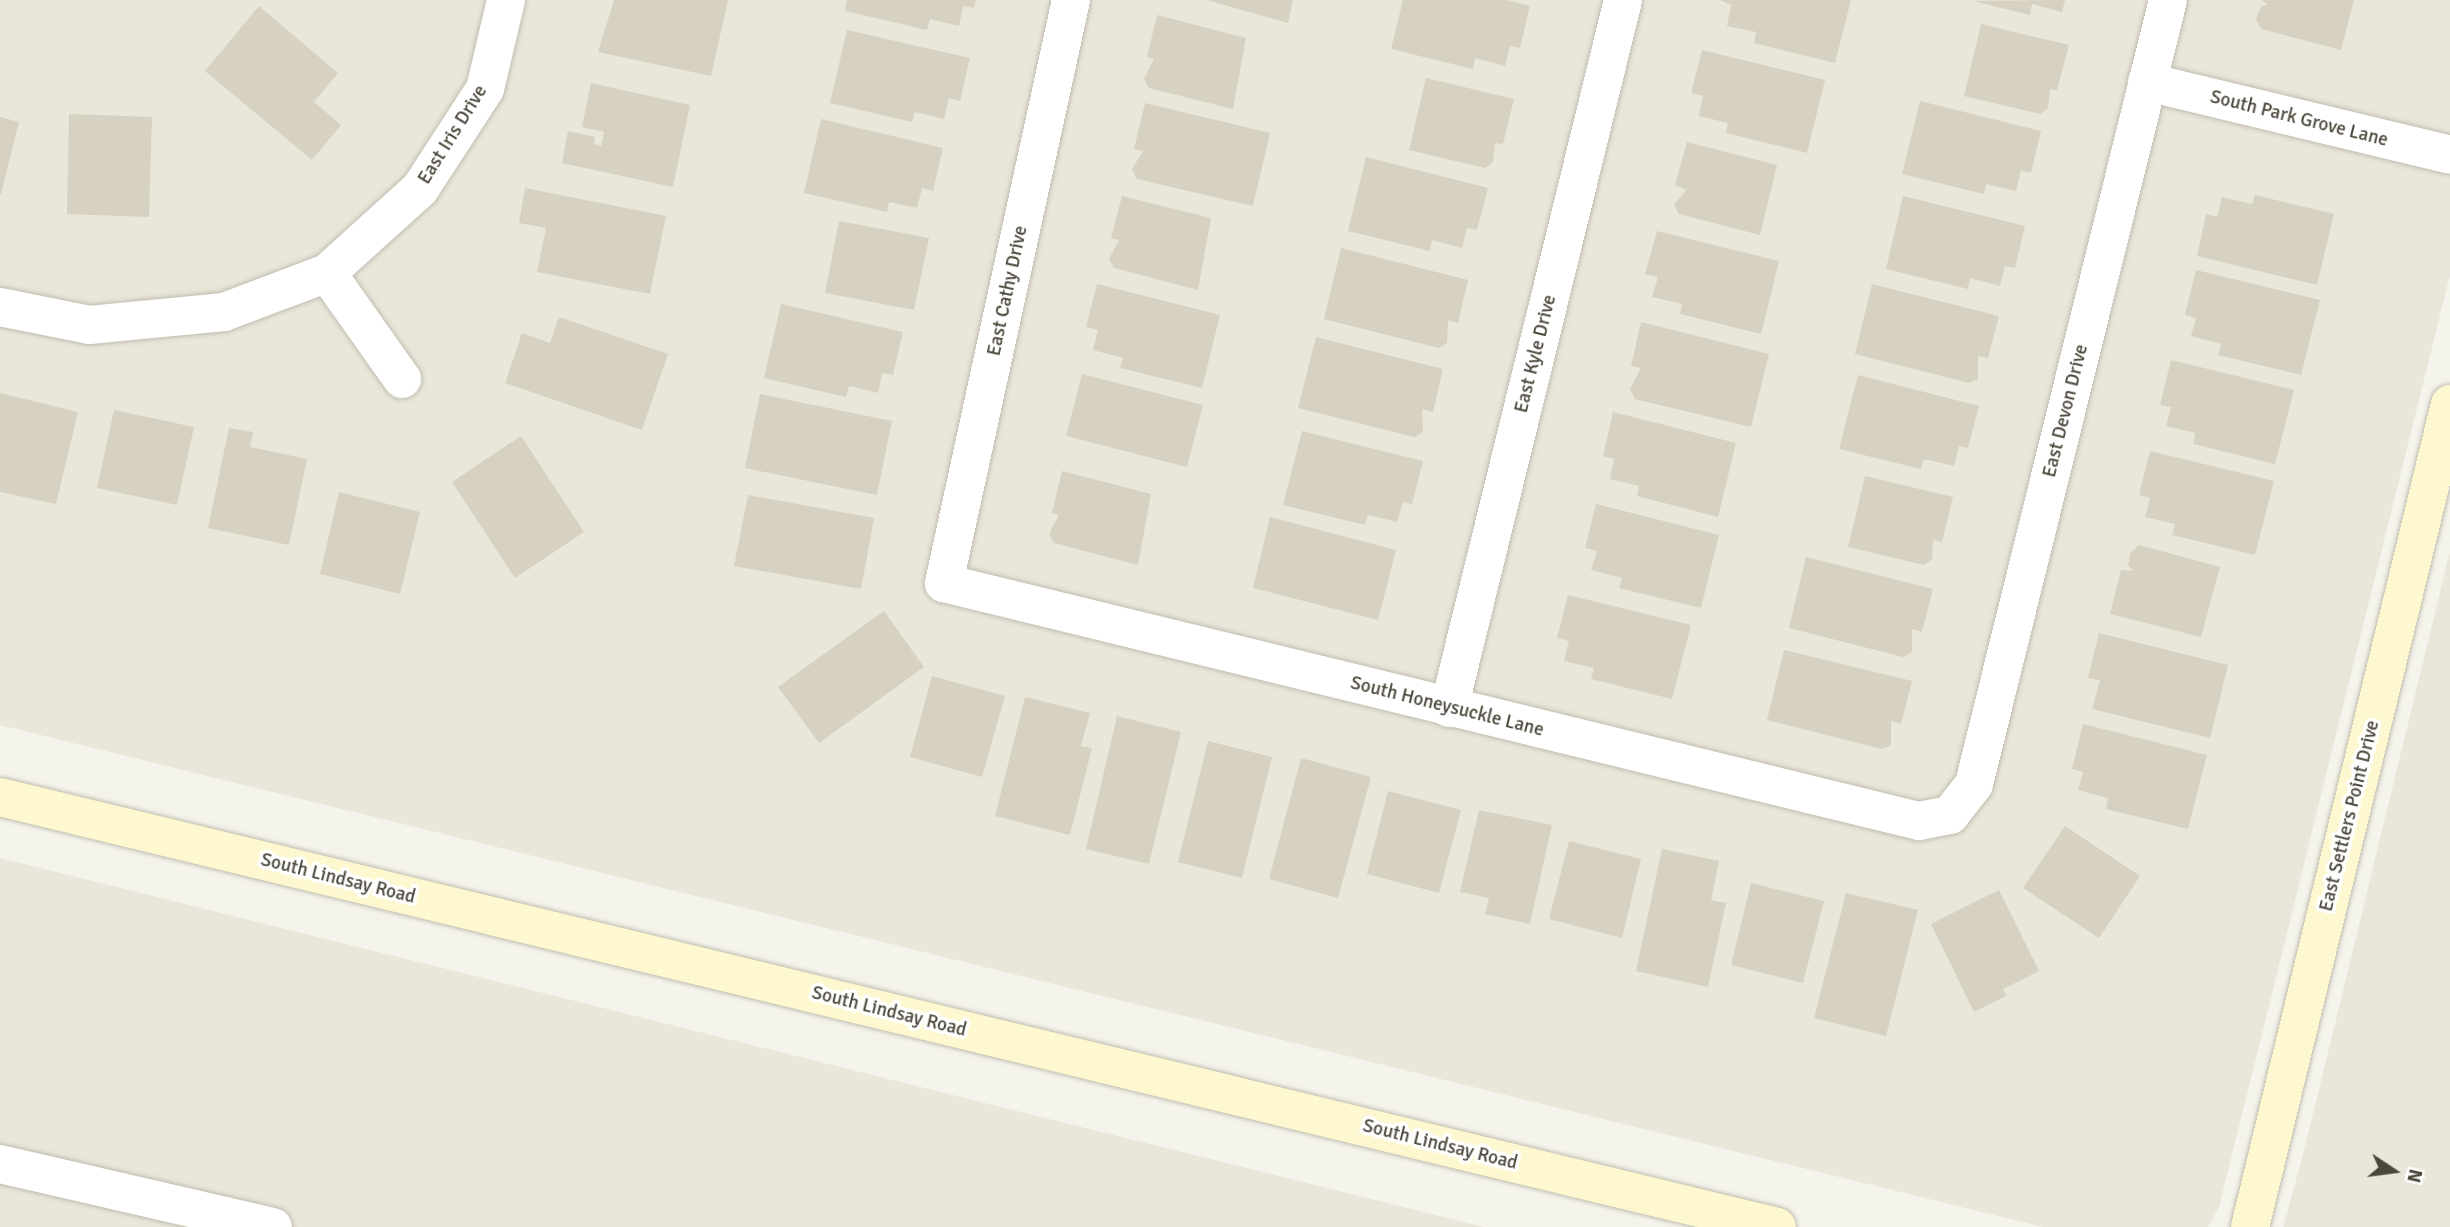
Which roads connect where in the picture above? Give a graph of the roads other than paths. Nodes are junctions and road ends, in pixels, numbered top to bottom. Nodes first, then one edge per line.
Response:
1 (506, 0) edge
2 (1072, 0) edge
3 (1623, 0) edge
4 (2168, 0) edge
5 (2147, 82) junction
6 (2450, 155) edge
7 (327, 273) junction
8 (0, 307) edge
9 (402, 380) dead end
10 (2450, 404) edge
11 (944, 583) joint
12 (1449, 708) junction
13 (0, 797) edge
14 (1951, 815) joint
15 (0, 1164) edge
16 (272, 1227) edge
17 (1777, 1227) edge
18 (2250, 1227) edge

1 - 7 street, East Iris Drive
2 - 11 street, East Cathy Drive
3 - 12 street, East Kyle Drive
4 - 5 street, East Devon Drive
5 - 6 street, South Park Grove Lane
5 - 14 street, East Devon Drive
7 - 8 street
7 - 9 street
10 - 18 main road, East Settlers Point Drive
11 - 12 street, South Honeysuckle Lane
12 - 14 street, South Honeysuckle Lane
13 - 17 main road, South Lindsay Road
15 - 16 street

